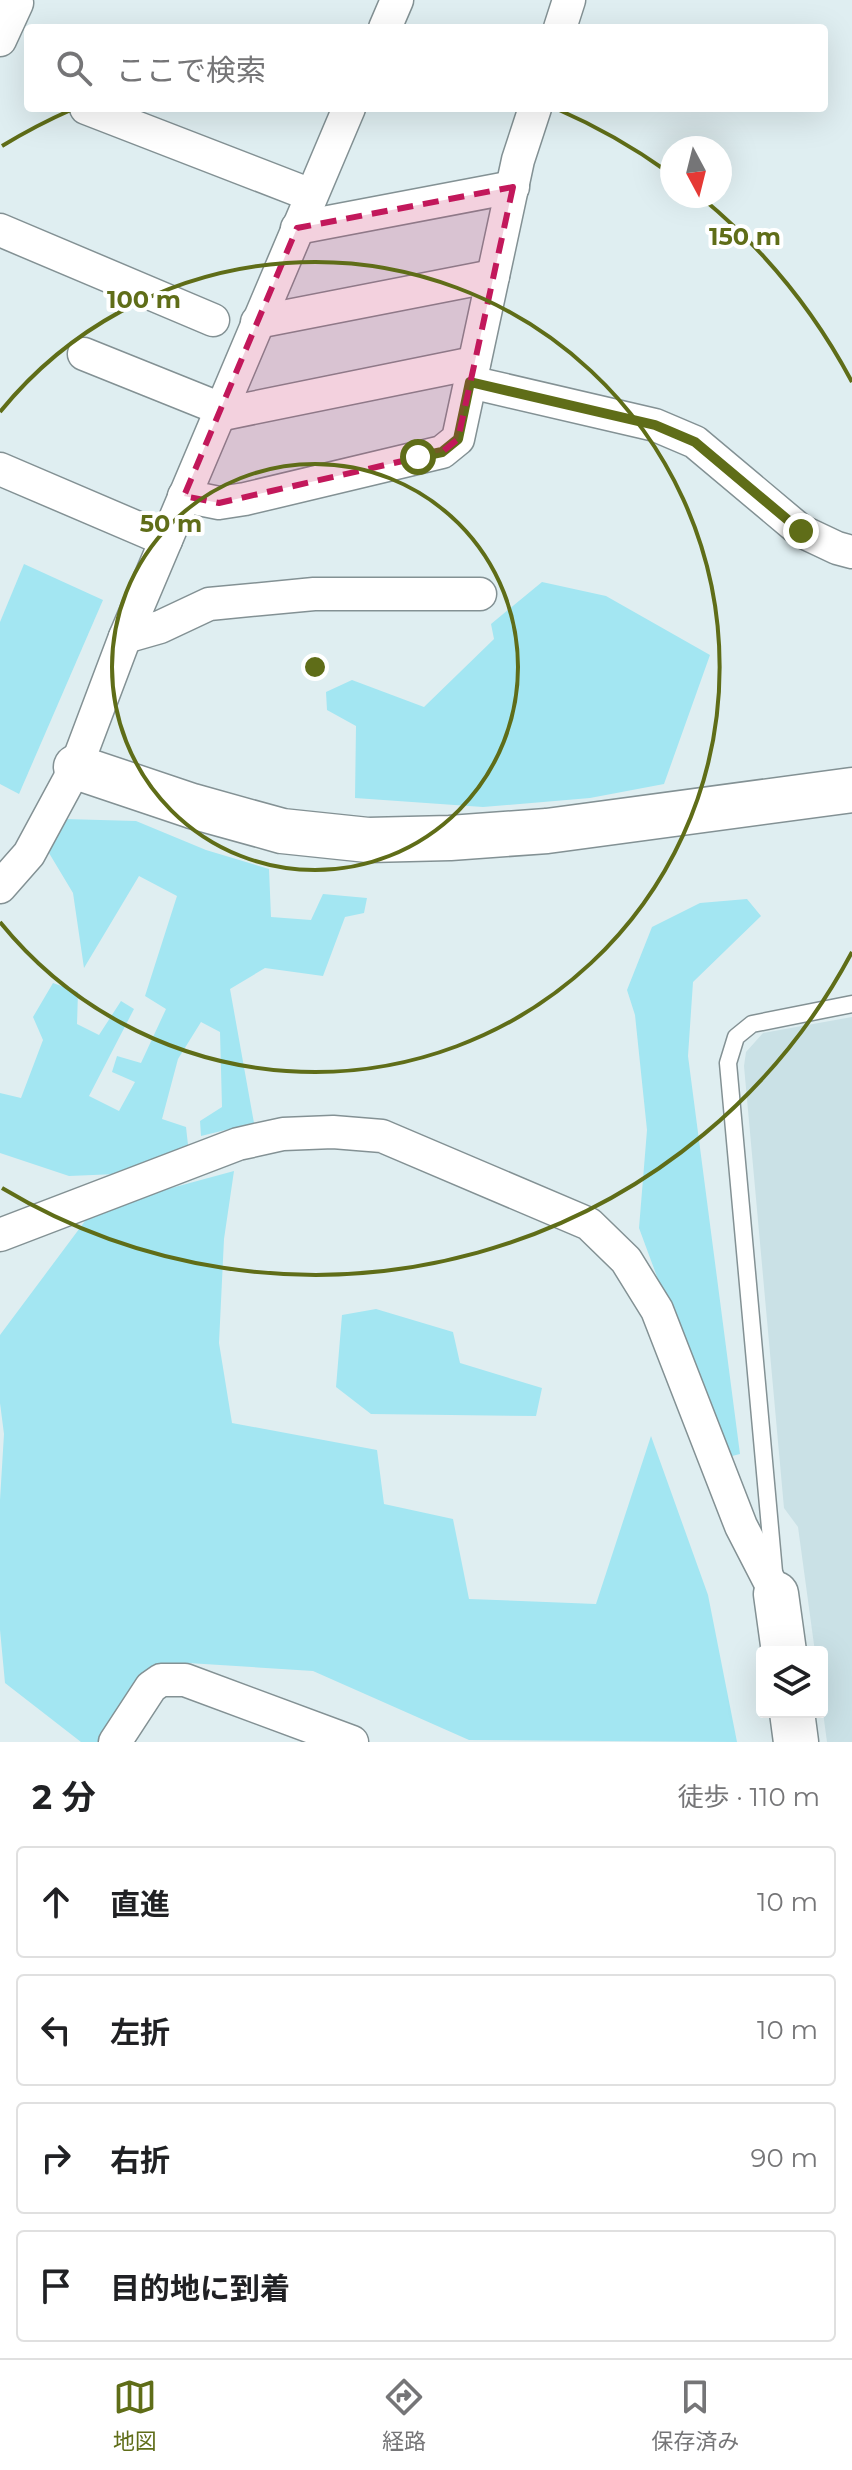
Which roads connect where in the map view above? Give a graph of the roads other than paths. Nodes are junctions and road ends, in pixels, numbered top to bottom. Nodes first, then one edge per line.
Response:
1 (8, 0) edge
2 (397, 0) edge
3 (569, 0) edge
4 (387, 24) edge
5 (561, 24) edge
6 (0, 40) edge
7 (96, 112) edge
8 (347, 112) edge
9 (534, 112) edge
10 (513, 187) junction
11 (311, 195) junction
12 (297, 228) junction
13 (0, 230) edge
14 (493, 276) junction
15 (213, 320) dead end
16 (257, 322) junction
17 (84, 354) dead end
18 (472, 372) junction
19 (219, 412) junction
20 (0, 469) edge
21 (184, 496) junction
22 (166, 540) junction
23 (847, 542) edge
24 (480, 594) dead end
25 (125, 637) junction
26 (76, 767) junction
27 (852, 790) edge
28 (0, 887) edge
29 (852, 1004) edge
30 (0, 1235) edge
31 (776, 1594) junction
32 (783, 1646) edge
33 (793, 1718) edge
34 (115, 1742) edge
35 (352, 1742) edge
36 (796, 1742) edge

1 - 6 street
2 - 4 street
3 - 5 street
7 - 11 street
8 - 11 street
9 - 10 street
10 - 12 street
10 - 14 street
11 - 12 street
12 - 16 street
13 - 15 street
14 - 16 street
14 - 18 street
16 - 19 street
17 - 19 street
18 - 19 street
18 - 21 street
18 - 23 street
19 - 21 street
20 - 22 street
21 - 22 street
22 - 25 street
24 - 25 street
25 - 26 street
26 - 27 street
26 - 28 street
29 - 31 lane
30 - 31 street
31 - 32 street
33 - 36 street
34 - 35 street

